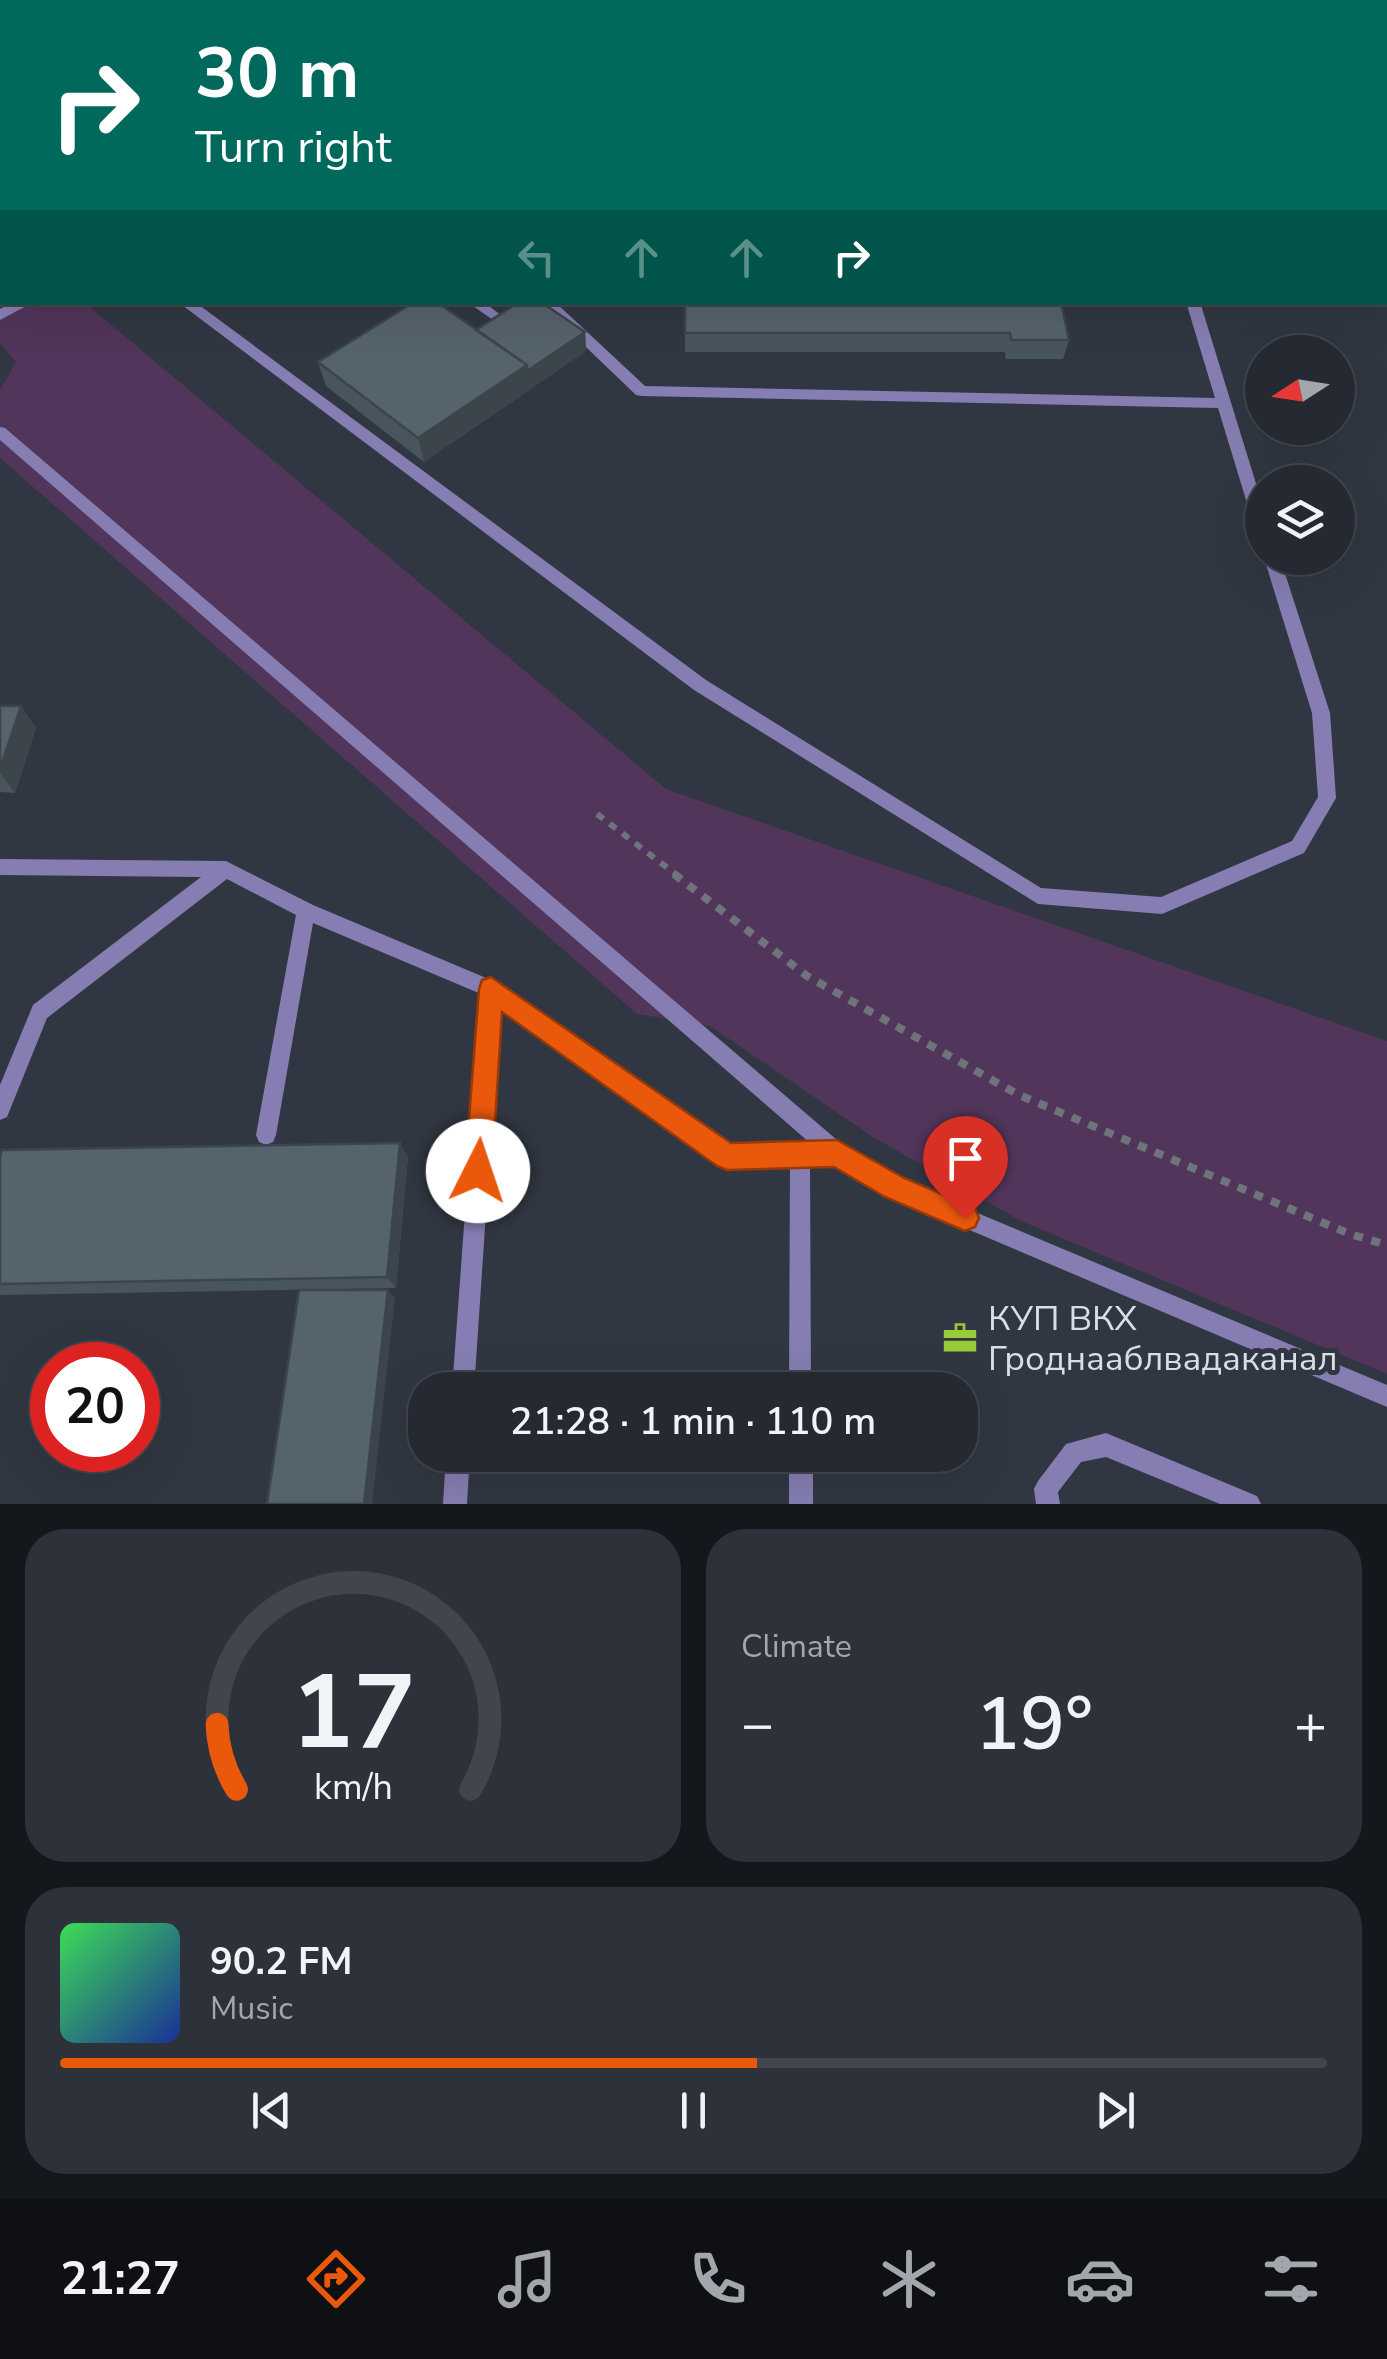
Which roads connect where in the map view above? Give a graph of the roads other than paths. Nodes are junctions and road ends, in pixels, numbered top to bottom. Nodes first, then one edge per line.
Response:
1 (189, 305) edge
2 (478, 305) edge
3 (549, 305) edge
4 (1193, 305) edge
5 (496, 317) edge
6 (1224, 404) junction
7 (0, 432) edge
8 (1245, 471) edge
9 (1277, 575) edge
10 (0, 866) edge
11 (226, 870) junction
12 (306, 911) junction
13 (491, 989) junction
14 (0, 1110) edge
15 (266, 1135) dead end
16 (837, 1153) junction
17 (800, 1154) junction
18 (464, 1372) edge
19 (800, 1372) edge
20 (1387, 1396) edge
21 (457, 1472) edge
22 (800, 1472) edge
23 (455, 1504) edge
24 (801, 1504) edge
25 (1048, 1504) edge
26 (1249, 1504) edge

1 - 9 lane
2 - 5 lane
3 - 6 lane
4 - 6 lane
6 - 8 lane
7 - 16 lane
10 - 11 lane
11 - 12 lane
11 - 14 lane
12 - 13 lane
12 - 15 lane
13 - 17 lane
13 - 18 lane
16 - 17 lane
16 - 20 lane
17 - 19 lane
21 - 23 lane
22 - 24 lane
25 - 26 lane

